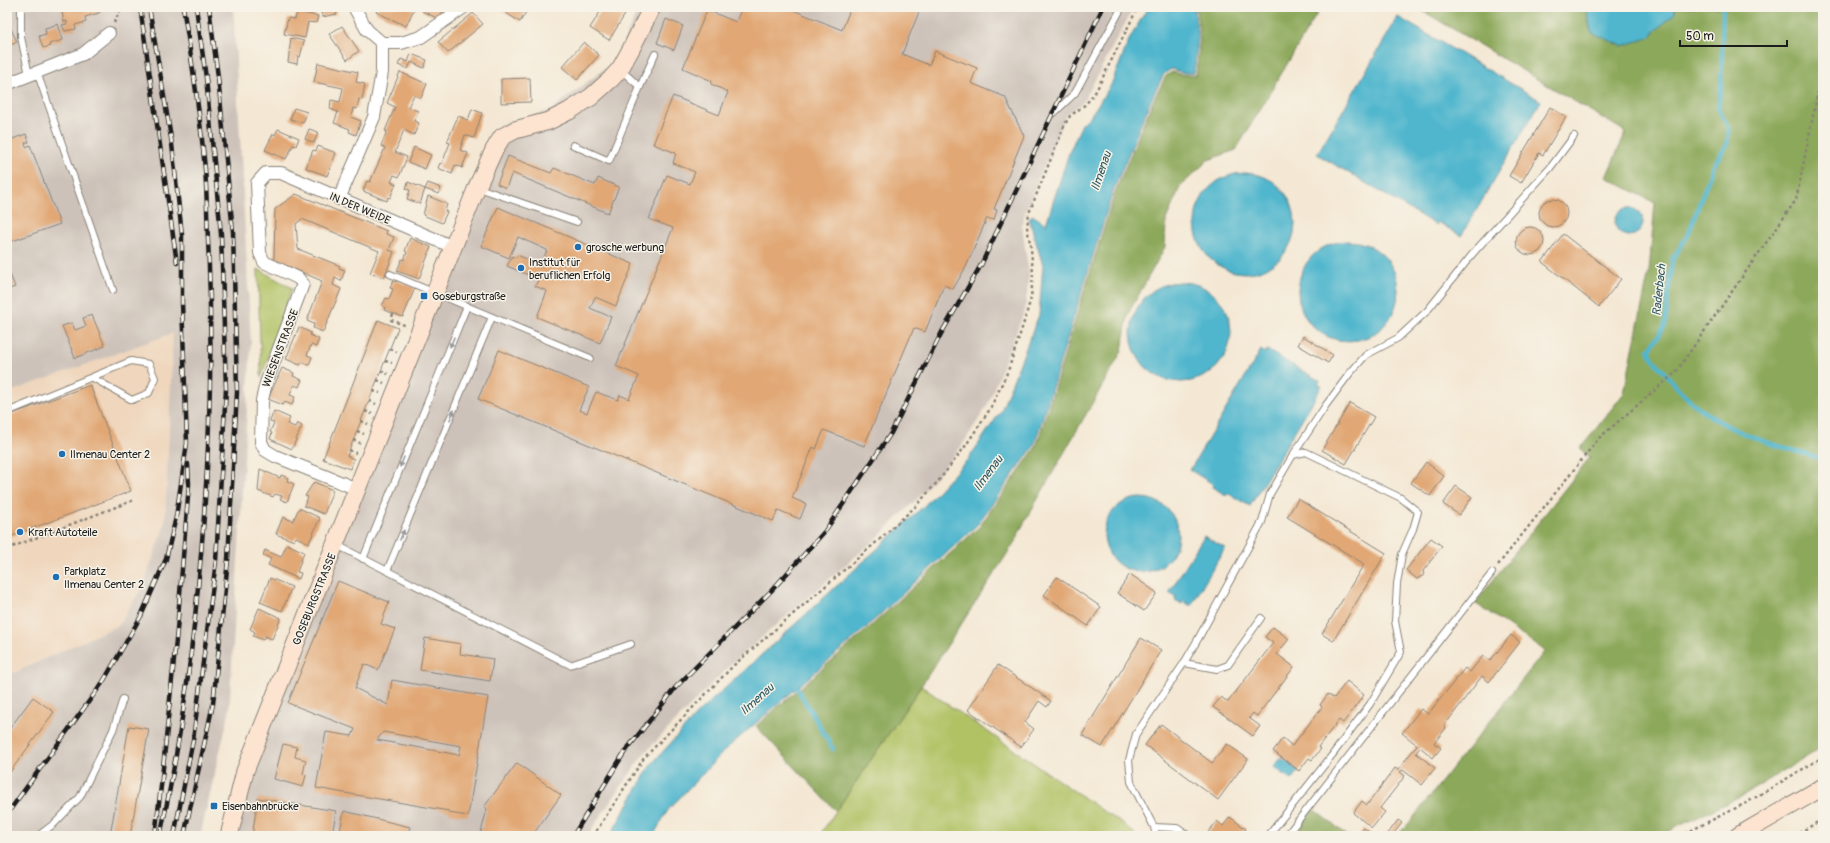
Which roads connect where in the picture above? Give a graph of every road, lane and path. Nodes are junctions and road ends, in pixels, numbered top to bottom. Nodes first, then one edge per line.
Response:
1 (21, 7) edge
2 (122, 7) edge
3 (354, 7) edge
4 (464, 7) edge
5 (652, 7) edge
6 (1122, 7) edge
7 (1138, 7) edge
8 (109, 33) joint
9 (382, 42) junction
10 (655, 54) dead end
11 (1823, 67) edge
12 (620, 69) junction
13 (33, 74) junction
14 (7, 84) edge
15 (640, 87) junction
16 (1054, 113) dead end
17 (1574, 136) dead end
18 (573, 145) dead end
19 (266, 173) joint
20 (477, 187) junction
21 (339, 199) junction
22 (577, 222) dead end
23 (453, 247) junction
24 (390, 274) dead end
25 (113, 290) dead end
26 (435, 293) junction
27 (466, 306) junction
28 (393, 314) dead end
29 (492, 317) junction
30 (420, 331) junction
31 (590, 358) dead end
32 (93, 378) junction
33 (7, 412) edge
34 (1293, 455) junction
35 (357, 489) junction
36 (134, 500) dead end
37 (335, 545) junction
38 (7, 549) edge
39 (363, 559) junction
40 (387, 571) junction
41 (1492, 573) joint
42 (1261, 618) dead end
43 (631, 644) dead end
44 (1184, 663) junction
45 (123, 699) dead end
46 (1823, 757) edge
47 (1823, 787) edge
48 (1823, 819) edge
49 (1154, 827) junction
50 (38, 836) edge
51 (229, 836) edge
52 (593, 836) edge
53 (1156, 836) edge
54 (1189, 836) edge
55 (1268, 836) edge
56 (1286, 836) edge
57 (1680, 836) edge
58 (1738, 836) edge
59 (1794, 836) edge

1 - 13 lane
2 - 8 path
3 - 9 street
4 - 9 street
5 - 12 street, GOSEBURGSTRASSE
6 - 16 lane
7 - 52 path
8 - 13 street
9 - 21 street
10 - 15 lane
11 - 41 path
12 - 15 lane
12 - 20 street, GOSEBURGSTRASSE
13 - 14 street
13 - 25 lane
15 - 18 lane
17 - 34 lane
19 - 21 street, IN DER WEIDE
19 - 35 street, WIESENSTRASSE
20 - 22 lane
20 - 23 street, GOSEBURGSTRASSE
21 - 23 street, IN DER WEIDE
23 - 26 street, GOSEBURGSTRASSE
24 - 26 lane
26 - 27 lane
26 - 30 street, GOSEBURGSTRASSE
27 - 29 lane
27 -> 39 lane
28 - 30 path
29 - 31 lane
40 -> 29 lane
30 - 35 street, GOSEBURGSTRASSE
32 - 32 lane
32 - 33 lane
34 - 44 lane
34 - 55 lane
35 - 37 street, GOSEBURGSTRASSE
36 - 38 path
37 - 39 lane
37 - 51 street, GOSEBURGSTRASSE
39 - 40 lane
40 - 43 lane
41 - 56 lane
42 - 44 lane
44 - 49 lane
45 - 50 lane
46 - 57 path
47 - 58 street
48 - 59 path
49 - 53 lane
49 - 54 lane

